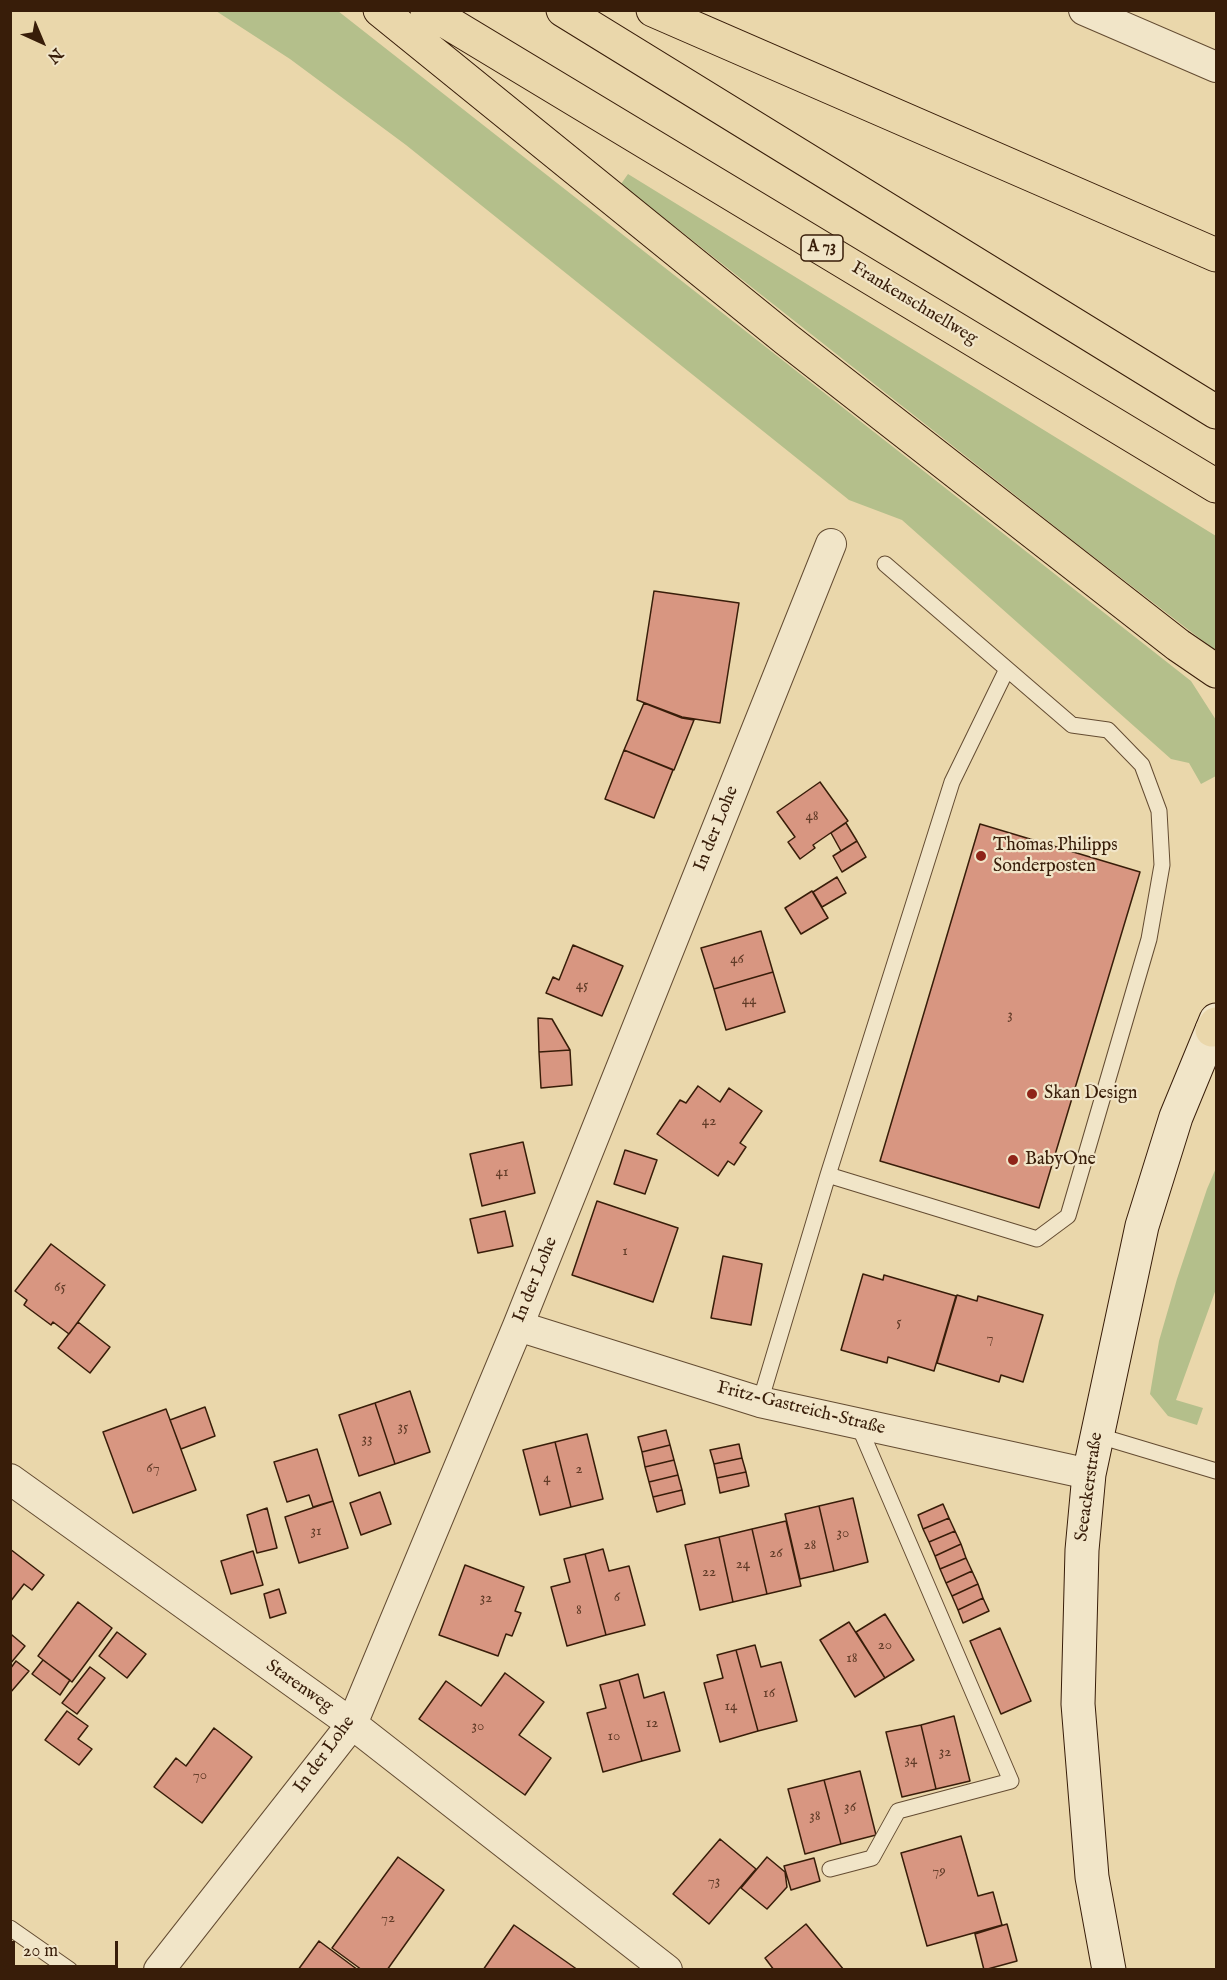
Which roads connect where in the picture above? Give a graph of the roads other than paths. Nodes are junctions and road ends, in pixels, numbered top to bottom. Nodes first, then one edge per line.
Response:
1 (380, 10) edge
2 (427, 10) edge
3 (563, 10) edge
4 (653, 10) edge
5 (1084, 10) edge
6 (1216, 67) edge
7 (1216, 255) edge
8 (1216, 412) edge
9 (1216, 486) edge
10 (831, 544) dead end
11 (885, 564) dead end
12 (1178, 645) junction
13 (1007, 669) junction
14 (1216, 671) edge
15 (1216, 692) edge
16 (1215, 1025) edge
17 (828, 1175) junction
18 (518, 1326) junction
19 (760, 1402) junction
20 (858, 1424) junction
21 (1096, 1435) junction
22 (1216, 1471) edge
23 (1089, 1474) junction
24 (10, 1479) edge
25 (352, 1724) junction
26 (830, 1869) dead end
27 (10, 1928) edge
28 (70, 1970) edge
29 (159, 1970) edge
30 (666, 1970) edge
31 (1109, 1970) edge

1 - 12 highway
2 - 9 highway, Frankenschnellweg / A 73
3 - 8 highway
4 - 7 highway
5 - 6 street
10 - 18 street, In der Lohe
11 - 13 lane
12 - 14 highway
12 - 15 highway
13 - 17 lane
13 - 17 lane
16 - 21 main road, Seeackerstraße
17 - 19 lane
18 - 19 street, Fritz-Gastreich-Straße
18 - 25 street, In der Lohe
19 - 20 street, Fritz-Gastreich-Straße
20 - 23 street, Fritz-Gastreich-Straße
20 - 26 lane
21 - 22 lane
21 - 23 main road, Seeackerstraße
23 - 31 main road, Seeackerstraße
24 - 25 street, Starenweg
25 - 29 street, In der Lohe
25 - 30 street, Starenweg
27 - 28 lane

